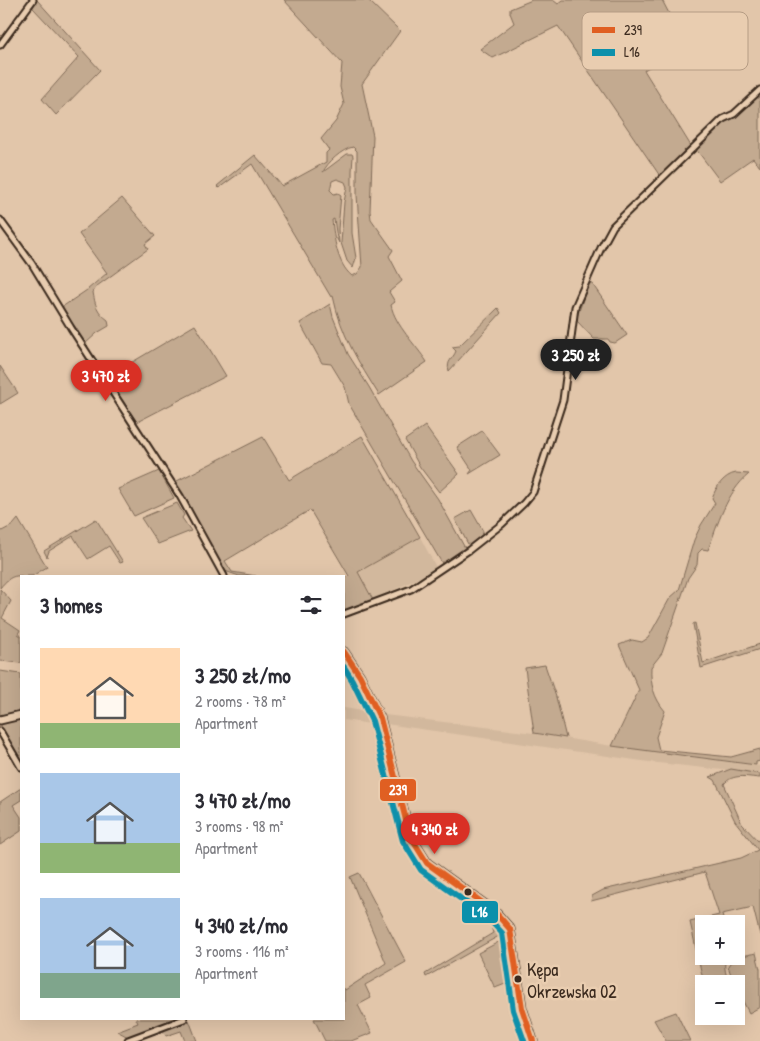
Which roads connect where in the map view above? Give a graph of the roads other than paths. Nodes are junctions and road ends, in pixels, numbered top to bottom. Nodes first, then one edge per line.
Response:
1 (33, 0) edge
2 (0, 45) edge
3 (760, 90) edge
4 (0, 220) edge
5 (223, 575) edge
6 (345, 614) edge
7 (345, 654) edge
8 (20, 715) edge
9 (0, 720) edge
10 (0, 731) edge
11 (20, 765) edge
12 (181, 1020) edge
13 (128, 1040) edge
14 (533, 1041) edge

1 - 2 street
3 - 6 street
4 - 5 street
7 - 14 street
8 - 9 street
10 - 11 street
12 - 13 street

